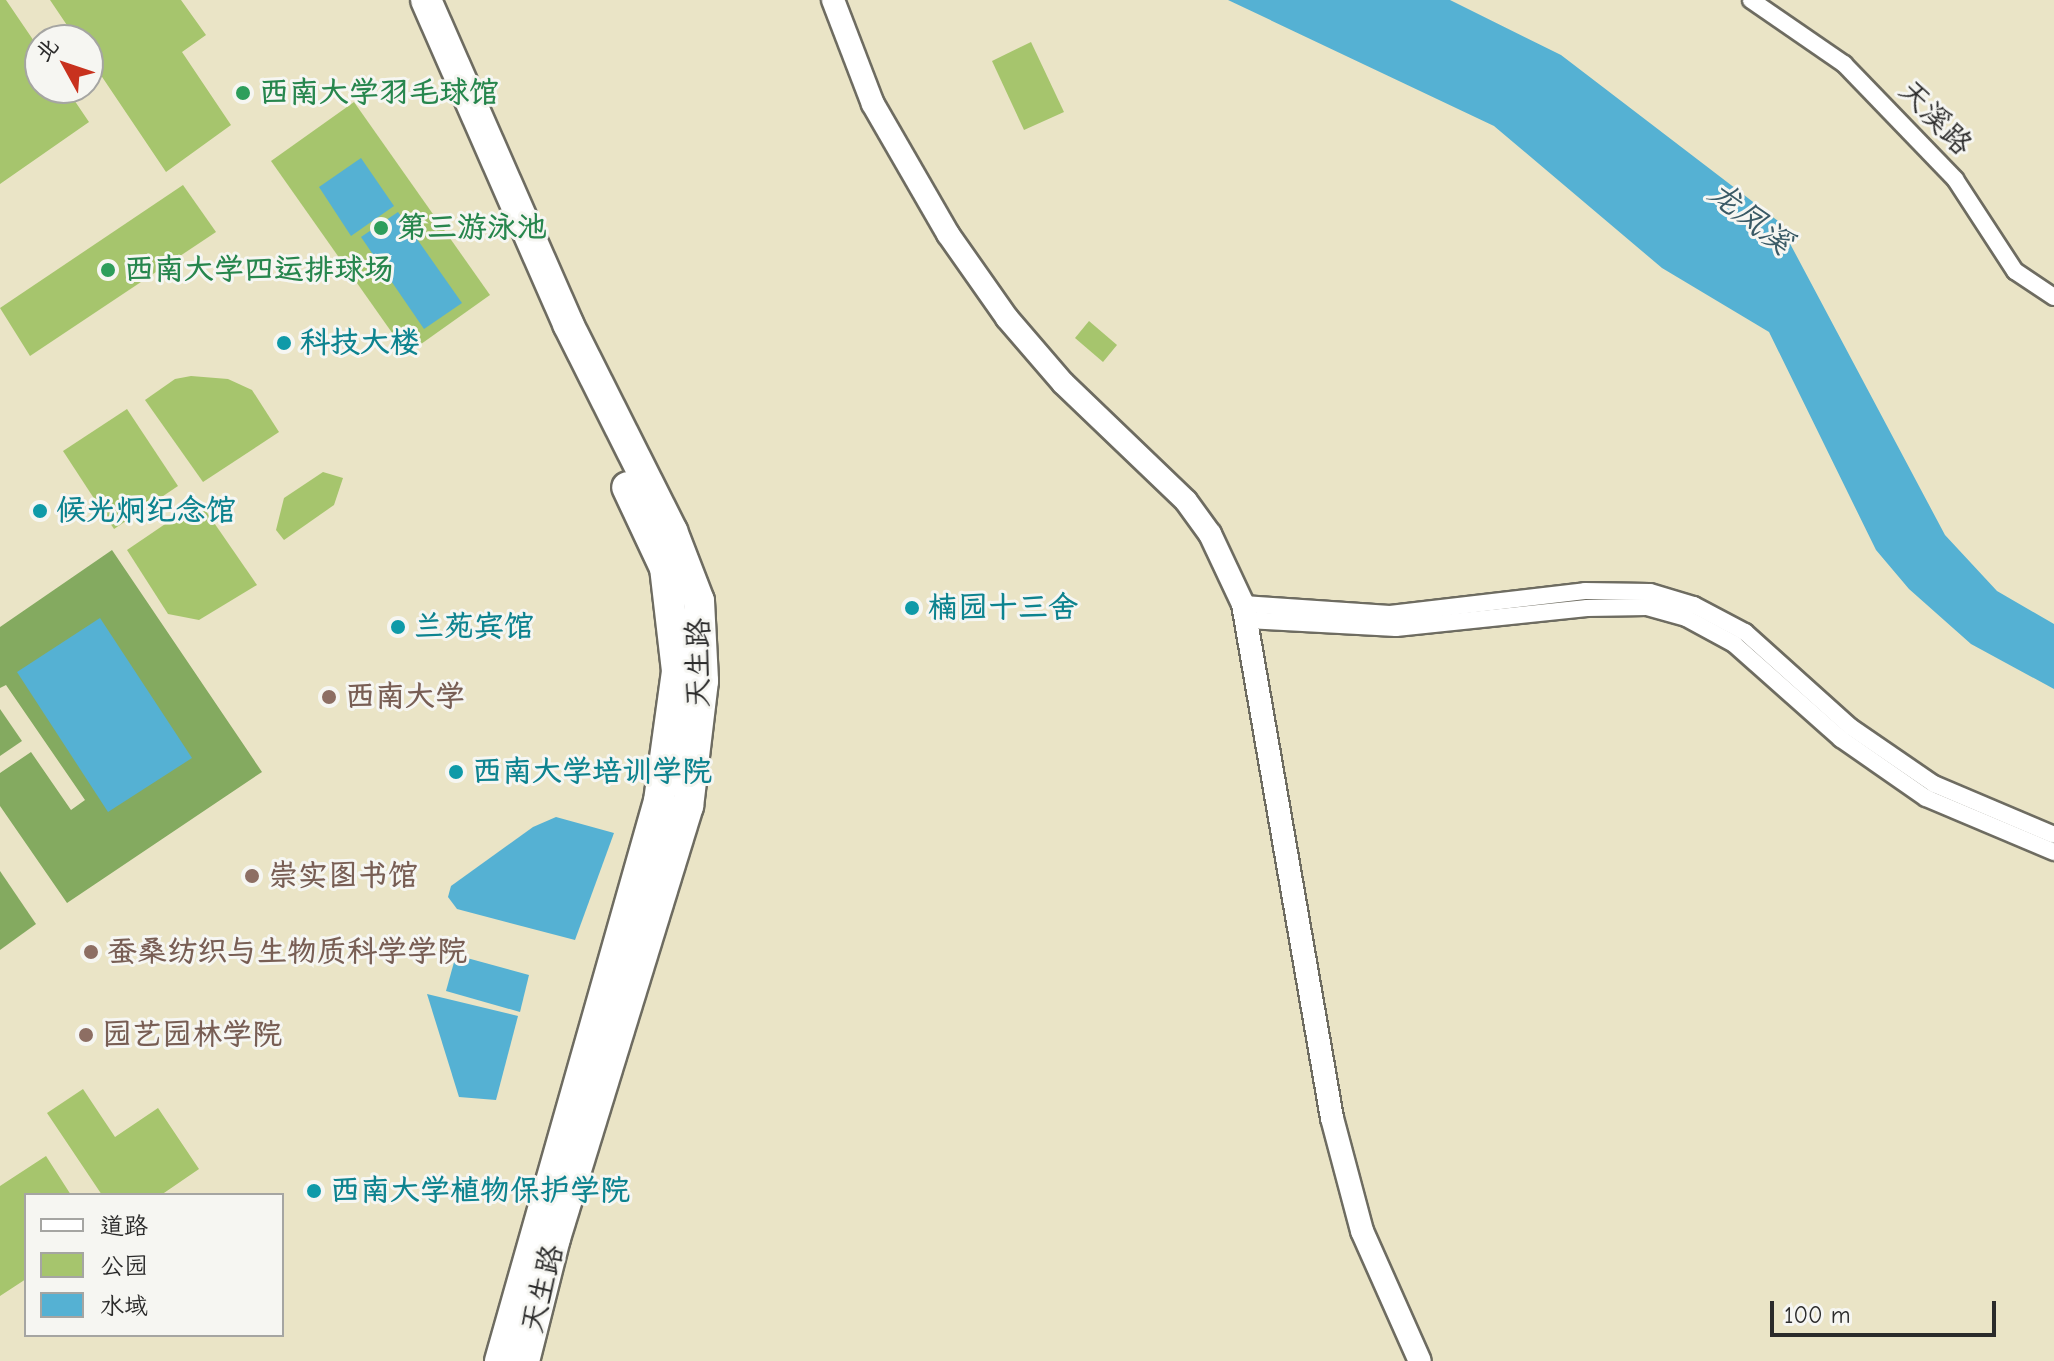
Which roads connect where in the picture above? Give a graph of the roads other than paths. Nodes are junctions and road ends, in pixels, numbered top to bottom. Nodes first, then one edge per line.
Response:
1 (408, 0) edge
2 (426, 0) edge
3 (833, 0) edge
4 (1751, 0) edge
5 (2054, 297) edge
6 (1245, 612) junction
7 (2054, 835) edge
8 (2054, 852) edge
9 (500, 1361) edge
10 (524, 1361) edge
11 (1420, 1361) edge

1 - 9 highway, 天生路
2 - 10 highway, 天生路
3 - 6 street
4 - 5 street, 天溪路
6 - 7 street
6 - 8 street
6 - 11 street

